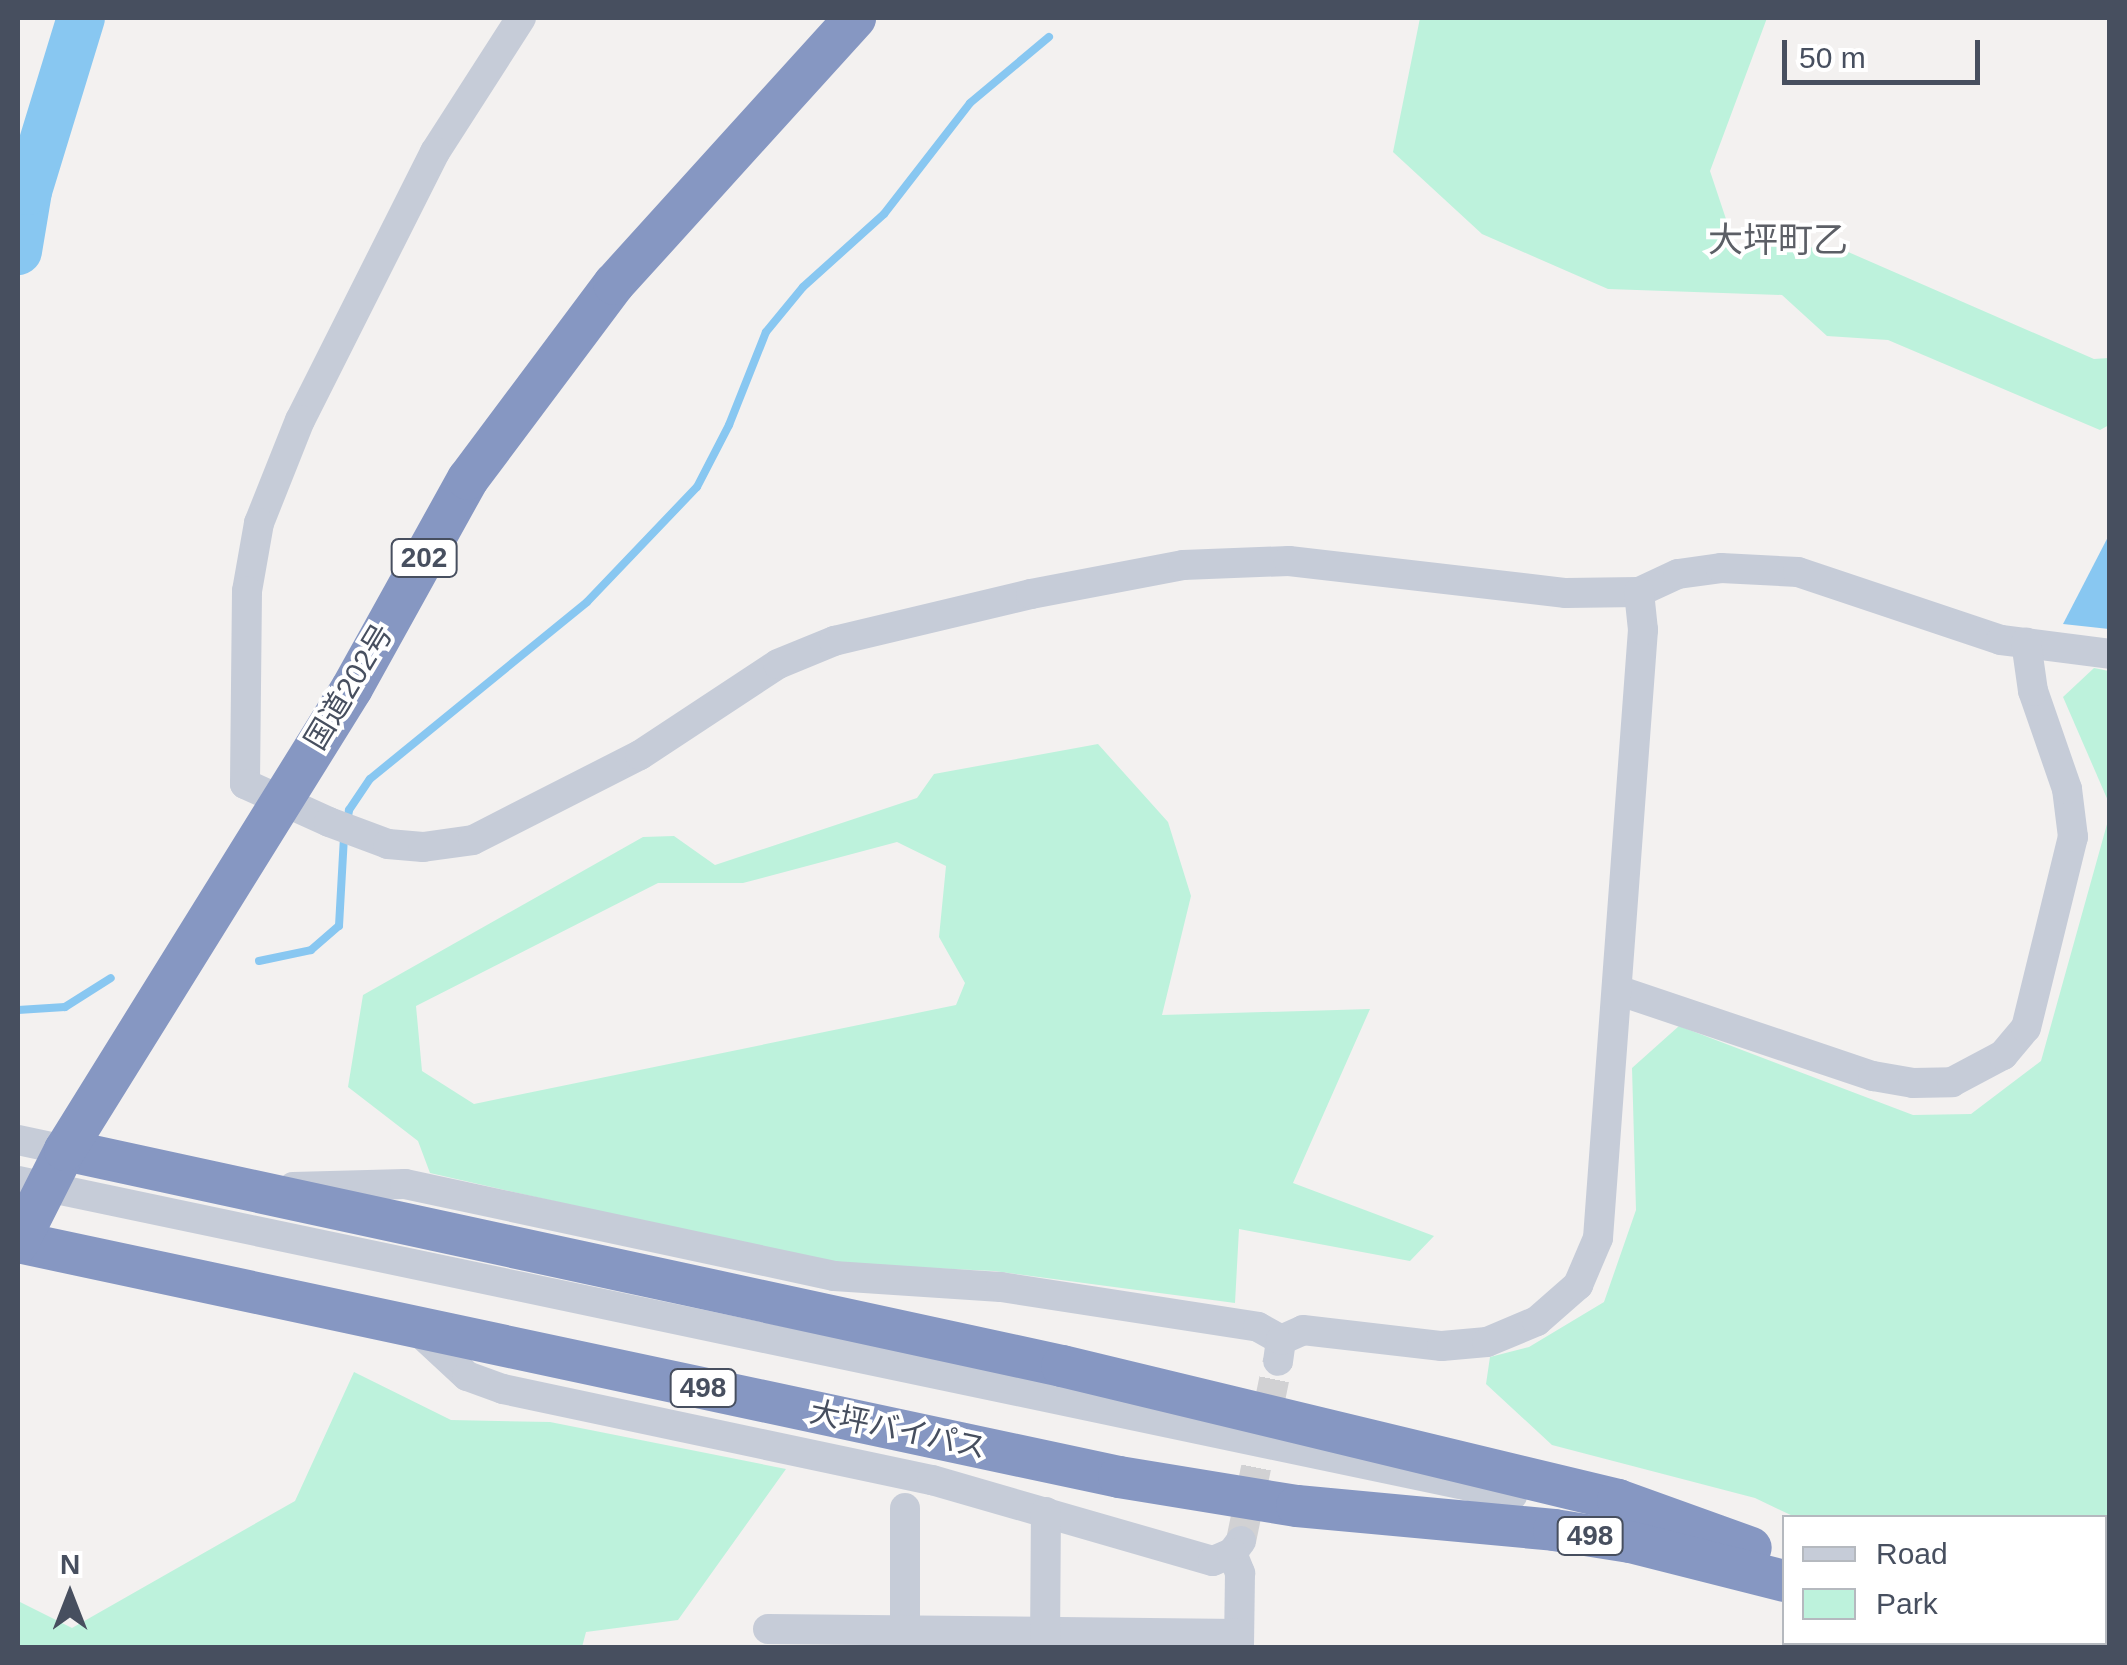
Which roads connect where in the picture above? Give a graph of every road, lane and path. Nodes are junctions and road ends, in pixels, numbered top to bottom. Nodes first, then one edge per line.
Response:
1 (521, 18) edge
2 (855, 18) edge
3 (1639, 592) junction
4 (2026, 642) junction
5 (2110, 654) edge
6 (279, 800) junction
7 (1617, 990) junction
8 (18, 1140) edge
9 (64, 1150) junction
10 (18, 1181) edge
11 (240, 1188) junction
12 (18, 1204) edge
13 (18, 1242) edge
14 (413, 1326) junction
15 (906, 1508) dead end
16 (1046, 1512) junction
17 (1782, 1564) edge
18 (1782, 1564) edge
19 (1782, 1580) edge
20 (768, 1629) dead end
21 (906, 1630) junction
22 (1045, 1640) edge
23 (1239, 1641) edge
24 (1950, 1645) edge
25 (1960, 1648) edge

1 - 6 street
2 - 6 highway, 国道202号 / 202
3 - 4 street
3 - 6 street
3 - 7 street
4 - 5 street
4 - 7 street
6 - 9 highway, 国道202号 / 202
7 - 11 street
8 - 9 street
9 - 11 highway, 498
9 - 12 highway, 国道202号 / 202
9 - 13 highway, 国道202号 / 202
10 - 18 street
11 - 17 highway, 498
13 - 14 highway, 大坪バイパス / 498
14 - 16 street
14 - 19 highway, 大坪バイパス / 498
15 - 21 street
16 - 22 street
16 - 23 street
20 - 21 street
21 - 22 street
22 - 23 street
24 - 25 highway

